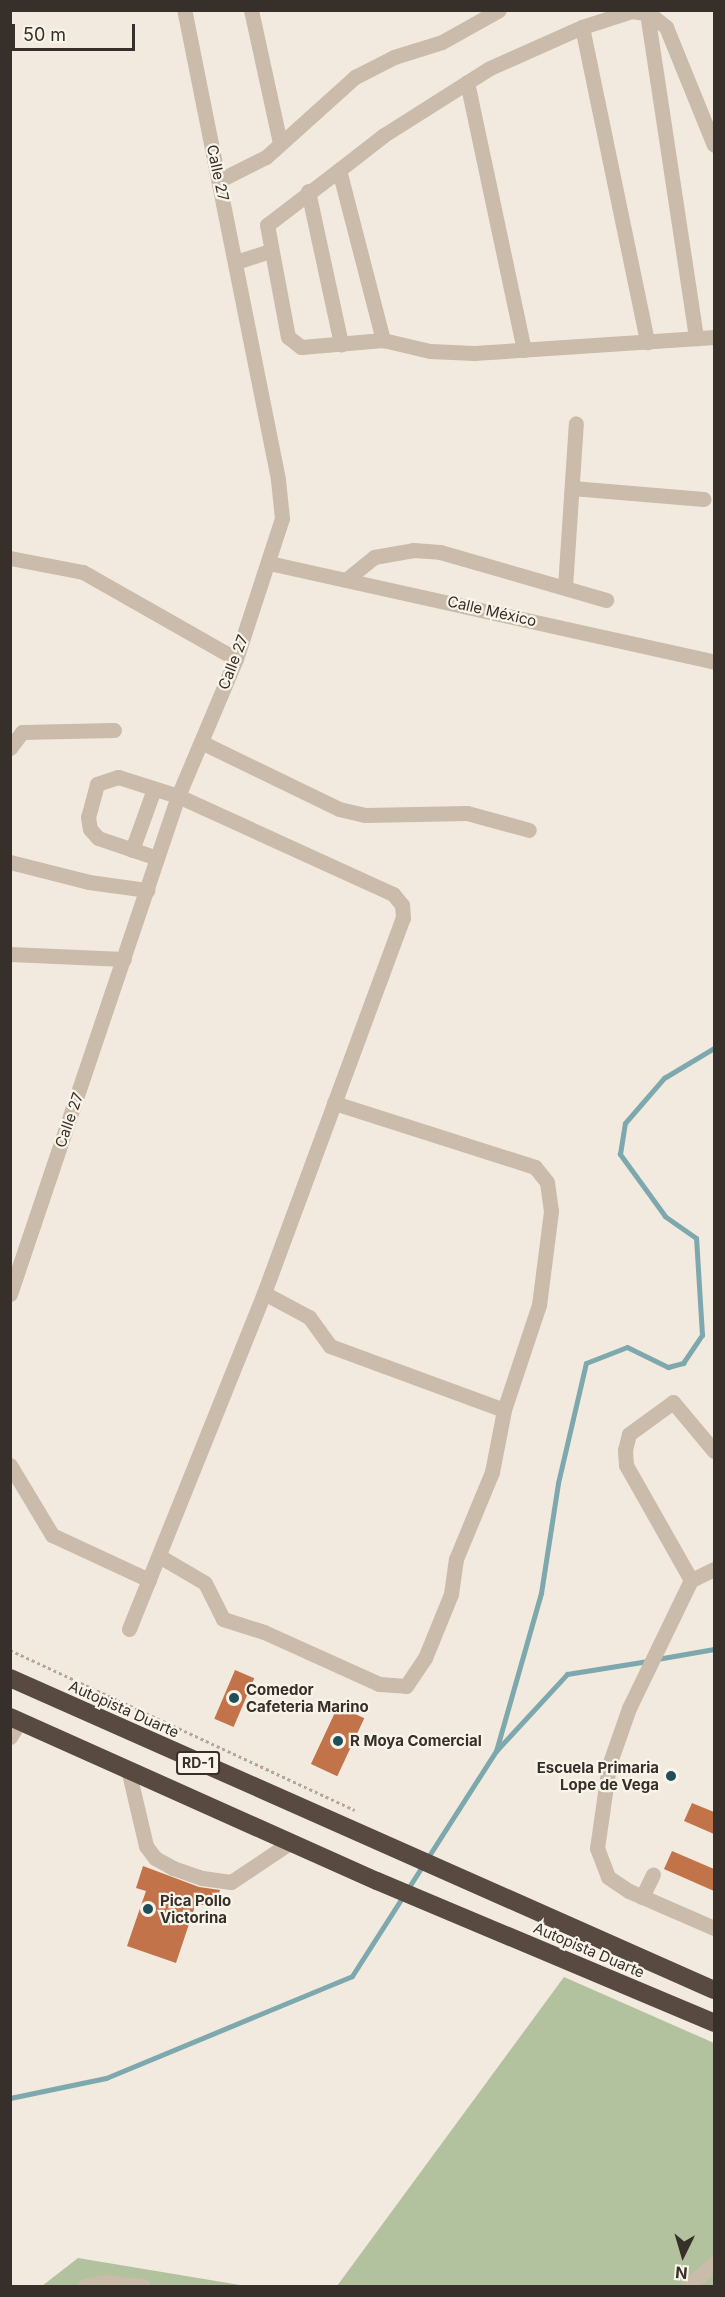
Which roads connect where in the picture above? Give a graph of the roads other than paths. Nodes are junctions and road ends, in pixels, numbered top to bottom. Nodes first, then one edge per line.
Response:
1 (184, 10) edge
2 (251, 10) edge
3 (499, 10) edge
4 (647, 13) junction
5 (582, 27) junction
6 (467, 82) junction
7 (280, 143) junction
8 (714, 145) edge
9 (339, 170) junction
10 (220, 180) junction
11 (308, 191) junction
12 (269, 251) junction
13 (236, 262) junction
14 (714, 337) edge
15 (696, 339) junction
16 (383, 340) junction
17 (648, 342) junction
18 (341, 344) junction
19 (524, 350) junction
20 (576, 423) dead end
21 (572, 488) junction
22 (704, 499) dead end
23 (10, 558) edge
24 (269, 563) junction
25 (347, 579) junction
26 (565, 588) junction
27 (606, 600) dead end
28 (236, 659) junction
29 (714, 662) edge
30 (114, 730) dead end
31 (201, 742) junction
32 (10, 748) edge
33 (154, 789) junction
34 (178, 796) junction
35 (530, 830) dead end
36 (132, 850) junction
37 (157, 858) junction
38 (10, 862) edge
39 (147, 890) junction
40 (10, 954) edge
41 (124, 959) junction
42 (334, 1103) junction
43 (264, 1293) junction
44 (10, 1294) edge
45 (504, 1410) junction
46 (714, 1450) edge
47 (10, 1465) edge
48 (159, 1556) junction
49 (714, 1569) edge
50 (149, 1580) junction
51 (690, 1580) junction
52 (129, 1629) dead end
53 (14, 1677) edge
54 (15, 1719) edge
55 (10, 1737) edge
56 (128, 1769) junction
57 (291, 1842) junction
58 (653, 1874) dead end
59 (642, 1897) junction
60 (714, 1928) edge
61 (713, 1986) edge
62 (714, 2023) edge
63 (714, 2263) edge
64 (108, 2284) edge
65 (85, 2286) edge
66 (143, 2286) edge
67 (688, 2286) edge

1 - 10 street, Calle 27
2 - 7 street
3 - 7 street
4 - 5 street
4 - 8 street
4 - 15 street
5 - 6 street
5 - 17 street
6 - 9 street
6 - 19 street
7 - 10 street
9 - 11 street
9 - 16 street
10 - 13 street, Calle 27
11 - 12 street
11 - 18 street
12 - 13 street
12 - 18 street
13 - 24 street, Calle 27
14 - 15 street
15 - 17 street
16 - 18 street
16 - 19 street
17 - 19 street
20 - 21 street
21 - 22 street
21 - 26 street
23 - 28 street
24 - 25 street, Calle México
24 - 28 street, Calle 27
25 - 26 street
25 - 29 street, Calle México
26 - 27 street
28 - 31 street, Calle 27
30 - 32 street
31 - 34 street, Calle 27
31 - 35 street
33 - 34 street
33 - 36 street
33 - 36 street
34 - 37 street, Calle 27
34 - 42 street
36 - 37 street
37 - 39 street, Calle 27
38 - 39 street
39 - 41 street, Calle 27
40 - 41 street
41 - 44 street, Calle 27
42 - 43 street
42 - 45 street
43 - 45 street
43 - 48 street
45 - 48 street
46 - 51 street
47 - 50 street
48 - 50 street
49 - 51 street
50 - 52 street
51 - 59 street
53 - 61 highway, Autopista Duarte / RD-1
54 - 55 street
54 - 56 highway, RD-1
56 - 57 highway, RD-1
56 - 57 street
57 - 62 highway, Autopista Duarte / RD-1
58 - 59 street
59 - 60 street
63 - 67 street
64 - 65 street
64 - 66 street

